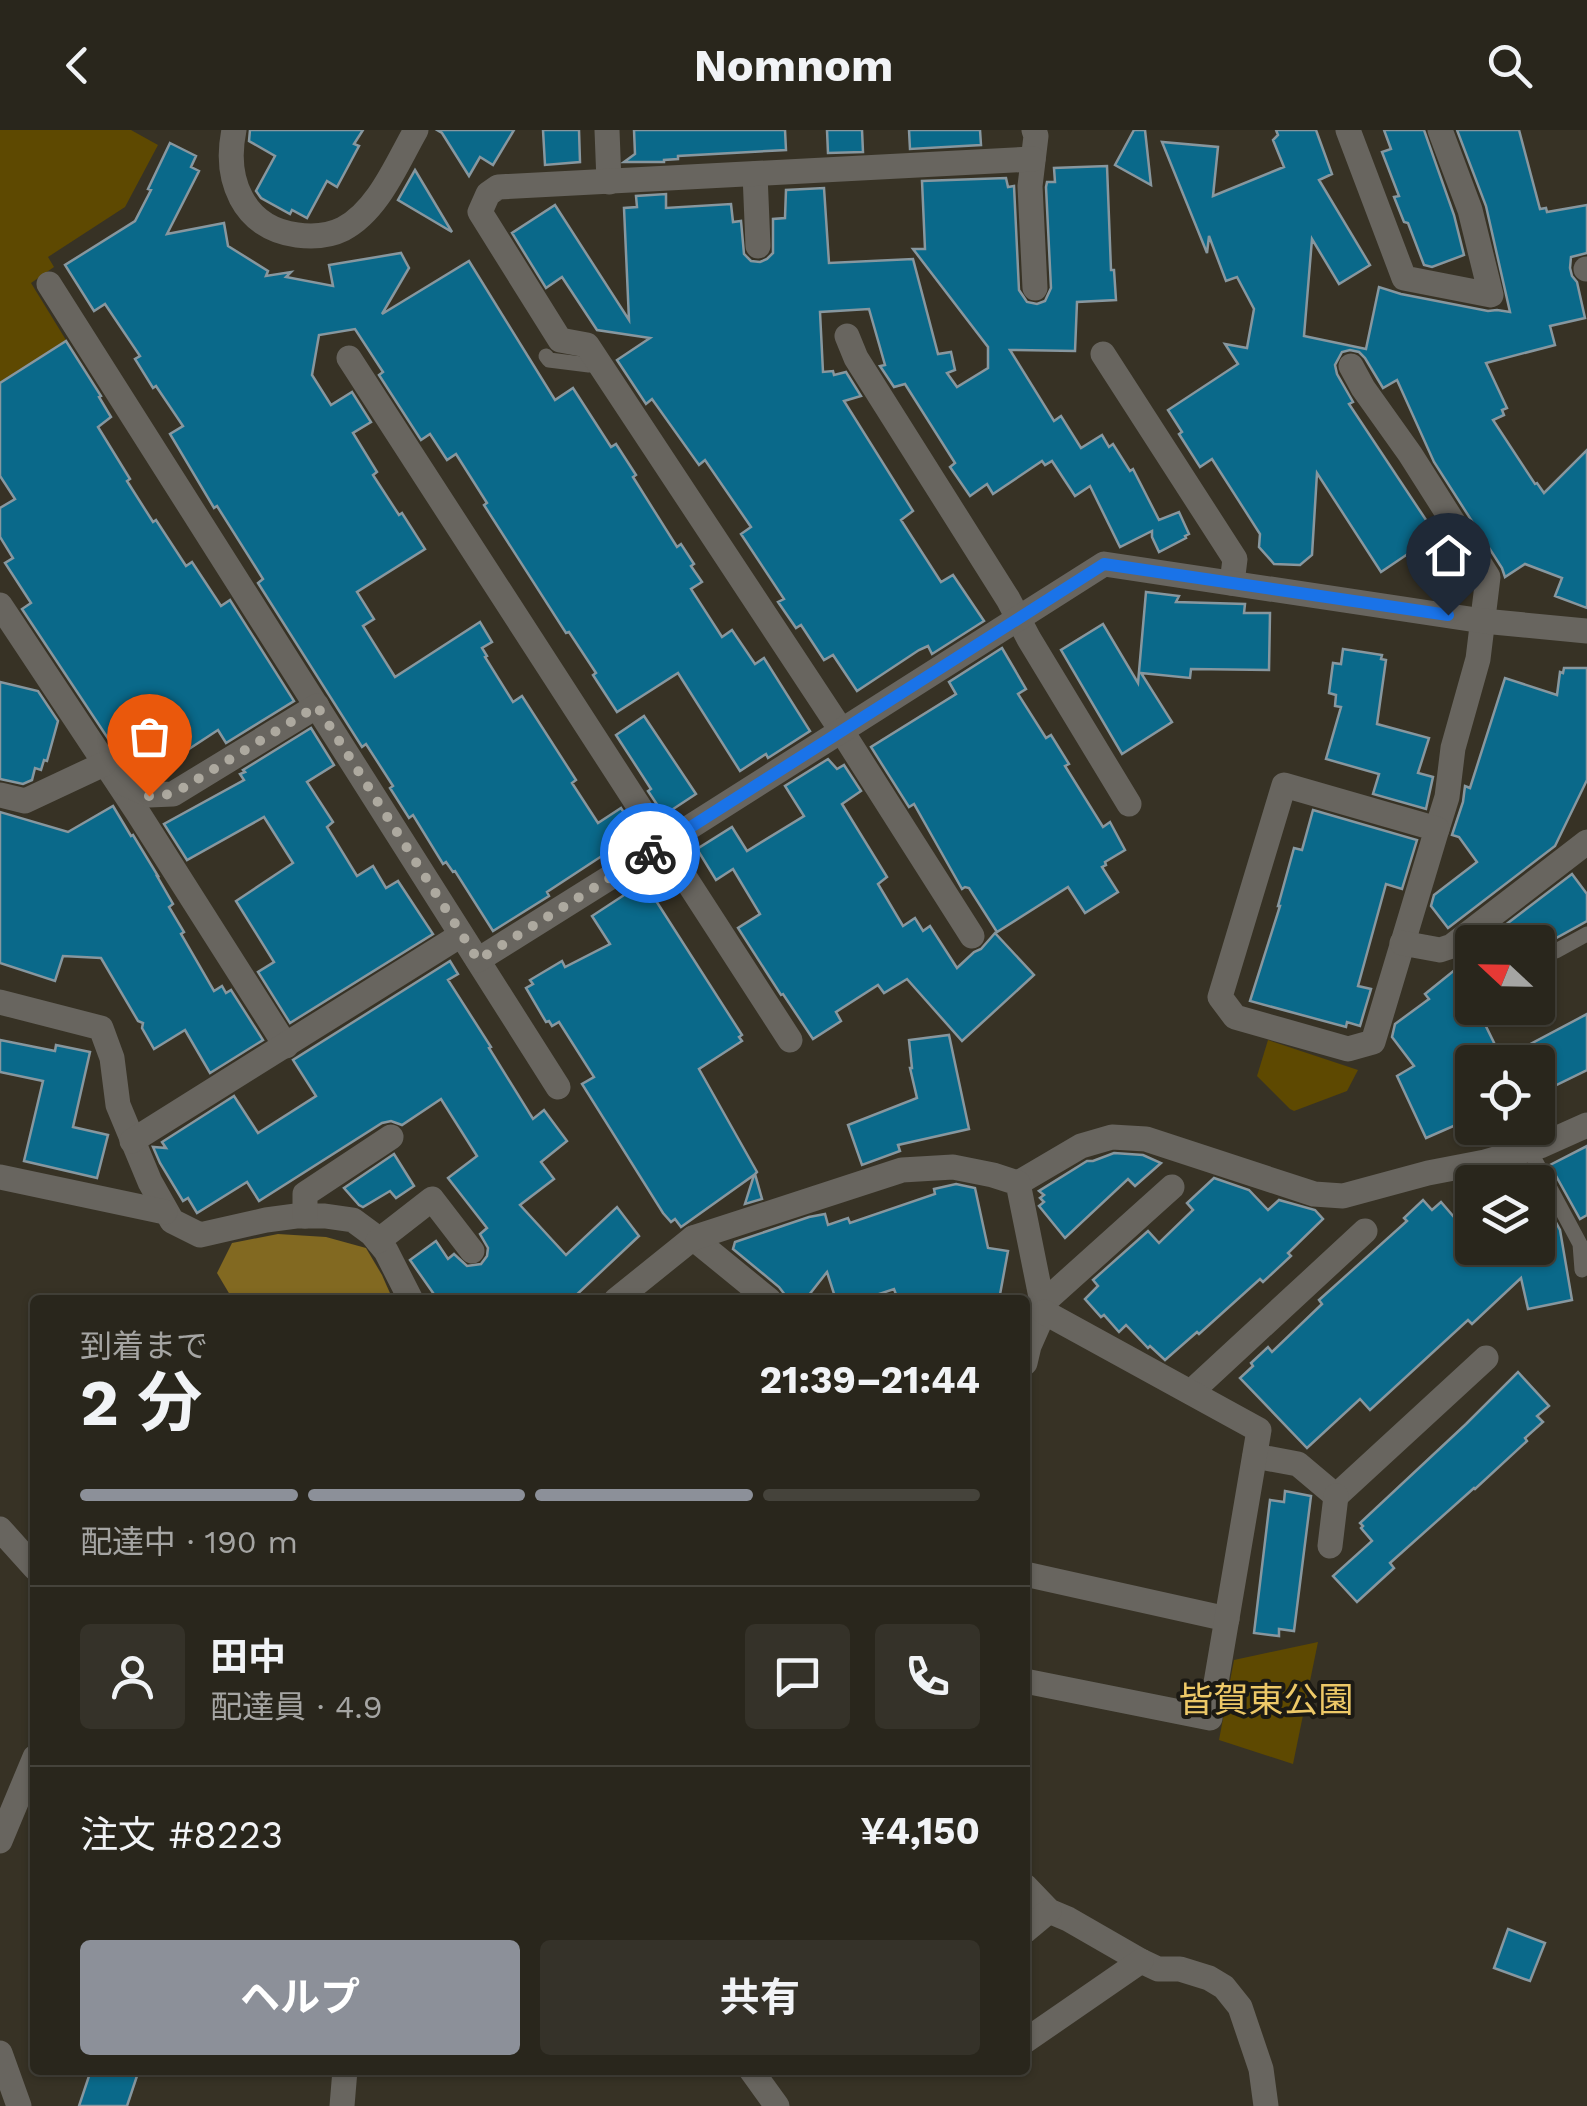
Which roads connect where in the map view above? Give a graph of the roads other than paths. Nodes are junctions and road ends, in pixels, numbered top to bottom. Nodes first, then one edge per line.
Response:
1 (234, 130) edge
2 (416, 130) edge
3 (607, 130) edge
4 (1034, 130) edge
5 (1348, 130) edge
6 (1440, 130) edge
7 (1033, 159) junction
8 (755, 174) junction
9 (609, 182) junction
10 (758, 246) dead end
11 (48, 284) dead end
12 (1035, 288) dead end
13 (847, 336) dead end
14 (1103, 354) dead end
15 (546, 356) dead end
16 (350, 358) dead end
17 (597, 359) junction
18 (1351, 366) dead end
19 (1232, 583) junction
20 (0, 605) edge
21 (1018, 618) junction
22 (1483, 620) junction
23 (1587, 630) edge
24 (317, 706) junction
25 (841, 730) junction
26 (109, 771) junction
27 (0, 795) edge
28 (1129, 804) dead end
29 (1437, 829) junction
30 (1587, 842) edge
31 (663, 844) junction
32 (461, 934) junction
33 (1587, 934) edge
34 (972, 936) dead end
35 (1402, 942) junction
36 (1556, 951) dead end
37 (478, 960) junction
38 (0, 1002) edge
39 (790, 1040) dead end
40 (286, 1046) junction
41 (558, 1087) dead end
42 (1587, 1125) edge
43 (391, 1137) dead end
44 (132, 1141) junction
45 (1529, 1149) junction
46 (0, 1177) edge
47 (1018, 1183) junction
48 (1172, 1187) dead end
49 (165, 1212) junction
50 (304, 1216) junction
51 (1365, 1231) dead end
52 (693, 1238) junction
53 (378, 1241) junction
54 (472, 1251) dead end
55 (1582, 1270) dead end
56 (409, 1295) edge
57 (622, 1295) edge
58 (763, 1295) edge
59 (1043, 1308) junction
60 (1030, 1343) edge
61 (1486, 1358) dead end
62 (1191, 1392) junction
63 (1255, 1456) junction
64 (1336, 1496) junction
65 (0, 1530) edge
66 (1330, 1546) dead end
67 (30, 1563) edge
68 (1030, 1575) edge
69 (1227, 1618) junction
70 (1030, 1682) edge
71 (30, 1776) edge
72 (0, 1841) edge
73 (1030, 1891) edge
74 (1049, 1911) junction
75 (1030, 1927) edge
76 (1140, 1962) junction
77 (1030, 2039) edge
78 (0, 2054) edge
79 (345, 2075) edge
80 (754, 2075) edge
81 (19, 2106) edge
82 (342, 2106) edge
83 (777, 2106) edge
84 (1266, 2106) edge

1 - 2 street
3 - 9 street
4 - 7 street
5 - 6 street
7 - 8 street
7 - 12 street
8 - 9 street
8 - 10 street
9 - 17 street
11 - 24 street
13 - 21 street
14 - 19 street
15 - 17 lane
16 - 31 street
17 - 25 street
18 - 22 street
19 - 21 street
19 - 22 street
20 - 26 street
21 - 25 street
21 - 28 street
22 - 23 street
22 - 29 street
24 - 26 street
24 - 32 street
25 - 31 street
25 - 34 street
26 - 27 street
26 - 40 street
29 - 35 street
29 - 35 street
30 - 35 street
31 - 37 street
31 - 39 street
32 - 37 street
32 - 40 street
33 - 36 lane
37 - 41 street
38 - 44 street
40 - 44 street
42 - 45 street
43 - 50 street
44 - 49 street
45 - 47 street
45 - 55 lane
46 - 49 street
47 - 52 street
47 - 59 street
48 - 59 street
49 - 50 street
50 - 53 street
51 - 62 street
52 - 57 street
52 - 58 street
53 - 54 street
53 - 56 street
59 - 60 street
59 - 62 street
61 - 64 street
62 - 63 street
63 - 64 street
63 - 69 street
64 - 66 street
65 - 67 street
68 - 69 street
69 - 70 street
71 - 72 street
73 - 74 street
74 - 75 street
74 - 76 street
76 - 77 street
76 - 84 street
78 - 81 street
79 - 82 street
80 - 83 street

